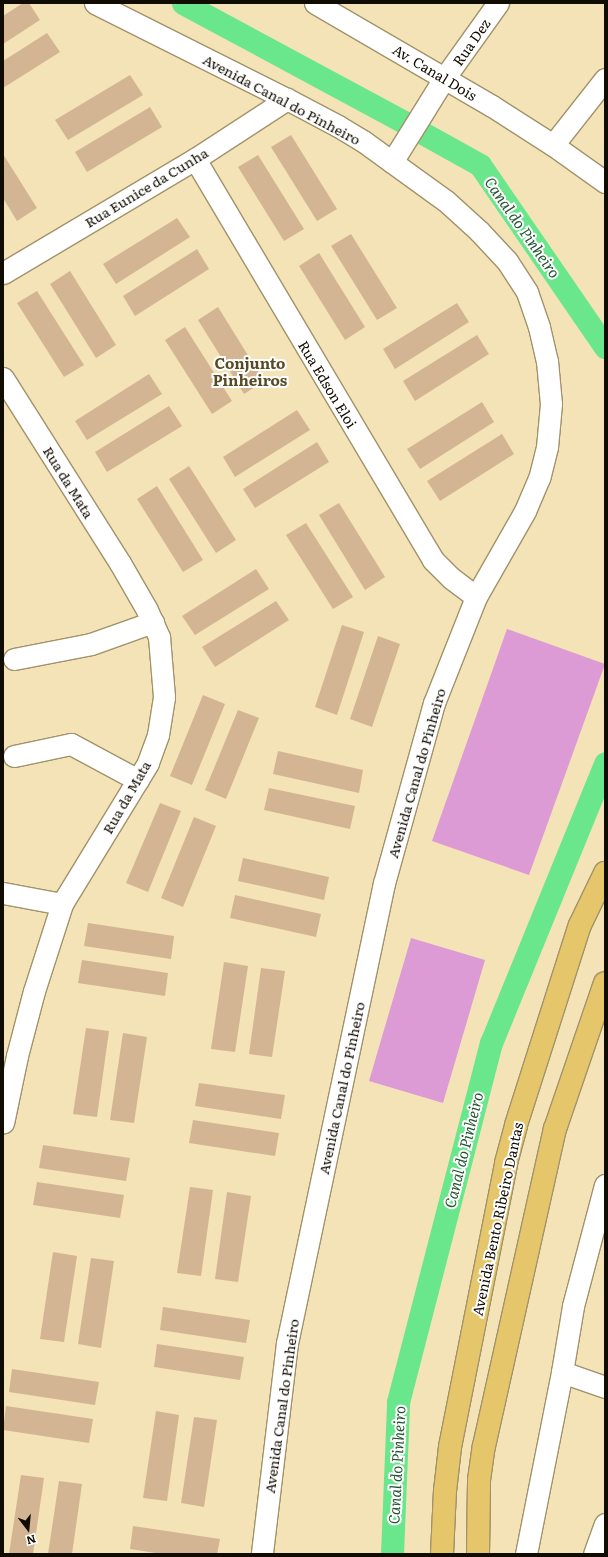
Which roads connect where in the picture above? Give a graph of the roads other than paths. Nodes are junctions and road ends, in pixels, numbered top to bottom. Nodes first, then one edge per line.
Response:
1 (95, 3) edge
2 (315, 3) edge
3 (498, 3) edge
4 (341, 9) edge
5 (445, 78) junction
6 (605, 80) edge
7 (287, 99) junction
8 (554, 145) junction
9 (195, 159) junction
10 (392, 162) junction
11 (605, 182) edge
12 (3, 273) edge
13 (6, 387) edge
14 (476, 597) junction
15 (153, 622) junction
16 (14, 659) dead end
17 (14, 756) dead end
18 (138, 780) junction
19 (605, 873) edge
20 (3, 893) edge
21 (62, 904) junction
22 (605, 983) edge
23 (3, 1123) edge
24 (605, 1185) edge
25 (600, 1225) edge
26 (562, 1372) junction
27 (605, 1387) edge
28 (605, 1524) edge
29 (262, 1554) edge
30 (442, 1554) edge
31 (478, 1554) edge
32 (526, 1554) edge
33 (594, 1554) edge

1 - 7 street, Avenida Canal do Pinheiro
2 - 4 street, Av. Canal Dois
3 - 5 street, Rua Dez
4 - 5 street, Av. Canal Dois
5 - 8 street, Av. Canal Dois
5 - 10 street, Rua Dez
6 - 8 street
7 - 9 street, Rua Eunice da Cunha
7 - 10 street, Avenida Canal do Pinheiro
8 - 11 street, Av. Canal Dois
9 - 12 street, Rua Eunice da Cunha
9 - 14 street, Rua Edson Eloi
10 - 14 street, Avenida Canal do Pinheiro
13 - 15 street, Rua da Mata
14 - 29 street, Avenida Canal do Pinheiro
15 - 16 street
15 - 18 street, Rua da Mata
17 - 18 street
18 - 21 street, Rua da Mata
19 - 30 highway, Avenida Bento Ribeiro Dantas
20 - 21 street
21 - 23 street, Rua da Mata
22 - 31 highway
24 - 25 street
25 - 26 street
26 - 27 street
26 - 32 street
28 - 33 street

